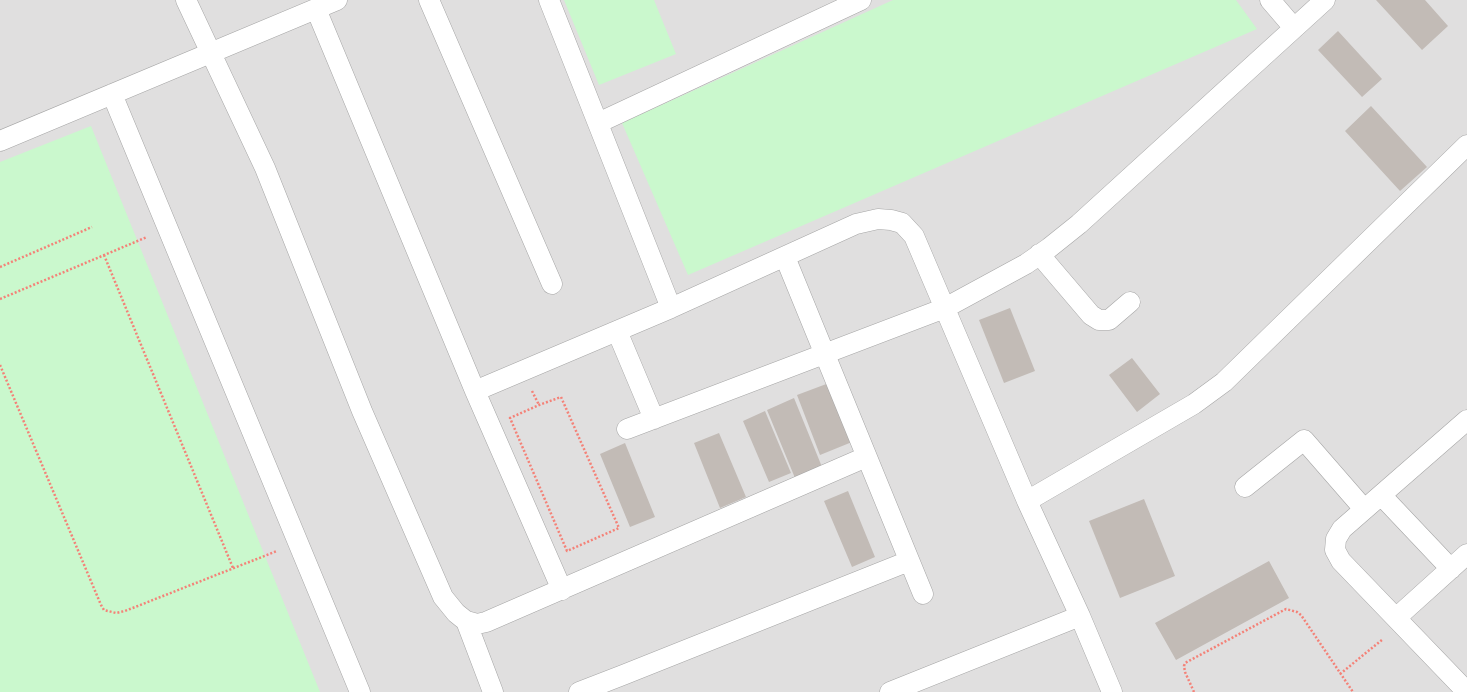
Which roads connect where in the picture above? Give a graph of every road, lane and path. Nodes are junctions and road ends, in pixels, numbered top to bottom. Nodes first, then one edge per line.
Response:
1 (186, 0) edge
2 (337, 0) edge
3 (429, 0) edge
4 (549, 0) edge
5 (861, 0) edge
6 (1270, 0) edge
7 (1325, 0) edge
8 (316, 9) junction
9 (1294, 28) junction
10 (212, 54) junction
11 (112, 94) junction
12 (598, 123) junction
13 (0, 141) edge
14 (1467, 145) edge
15 (92, 227) dead end
16 (168, 228) junction
17 (1040, 254) junction
18 (104, 255) junction
19 (785, 256) junction
20 (0, 267) edge
21 (552, 284) dead end
22 (0, 299) edge
23 (1130, 302) dead end
24 (671, 308) junction
25 (945, 308) junction
26 (617, 331) junction
27 (826, 353) junction
28 (0, 365) edge
29 (474, 391) junction
30 (539, 405) joint
31 (654, 419) junction
32 (1467, 420) edge
33 (627, 429) dead end
34 (866, 457) junction
35 (1245, 487) dead end
36 (1381, 495) junction
37 (1027, 501) junction
38 (1364, 509) junction
39 (298, 542) junction
40 (1467, 554) edge
41 (909, 561) junction
42 (233, 568) junction
43 (1451, 569) junction
44 (562, 590) junction
45 (923, 594) dead end
46 (1080, 616) junction
47 (466, 621) junction
48 (1399, 621) junction
49 (1340, 674) junction
50 (360, 692) edge
51 (493, 692) edge
52 (579, 692) edge
53 (890, 692) edge
54 (1112, 692) edge
55 (1194, 692) edge
56 (1353, 692) edge
57 (1467, 692) edge

1 - 10 street
2 - 8 street
3 - 21 street
4 - 12 street
5 - 12 street
6 - 9 street
7 - 9 street
8 - 10 street
8 - 29 street
9 - 17 street
10 - 11 street
10 - 47 street
11 - 13 street
11 - 16 street
12 - 24 street
14 - 37 street
15 - 20 path
16 - 18 path
16 - 39 street
17 - 23 street
17 - 25 street
18 - 22 path
18 - 42 path
19 - 24 street
19 - 25 street
19 - 27 street
24 - 26 street
25 - 27 street
25 - 37 street
26 - 29 street
26 - 31 street
27 - 31 street
27 - 34 street
28 - 42 path
29 - 44 street
30 - 30 path
31 - 33 street
32 - 36 street
34 - 41 street
34 - 44 street
35 - 38 street
36 - 38 street
36 - 43 street
37 - 46 street
38 - 48 street
39 - 42 path
39 - 50 street
40 - 43 street
41 - 45 street
41 - 52 street
43 - 48 street
44 - 47 street
46 - 53 street
46 - 54 street
47 - 51 street
48 - 49 path
48 - 57 street
49 - 55 path
49 - 56 path

